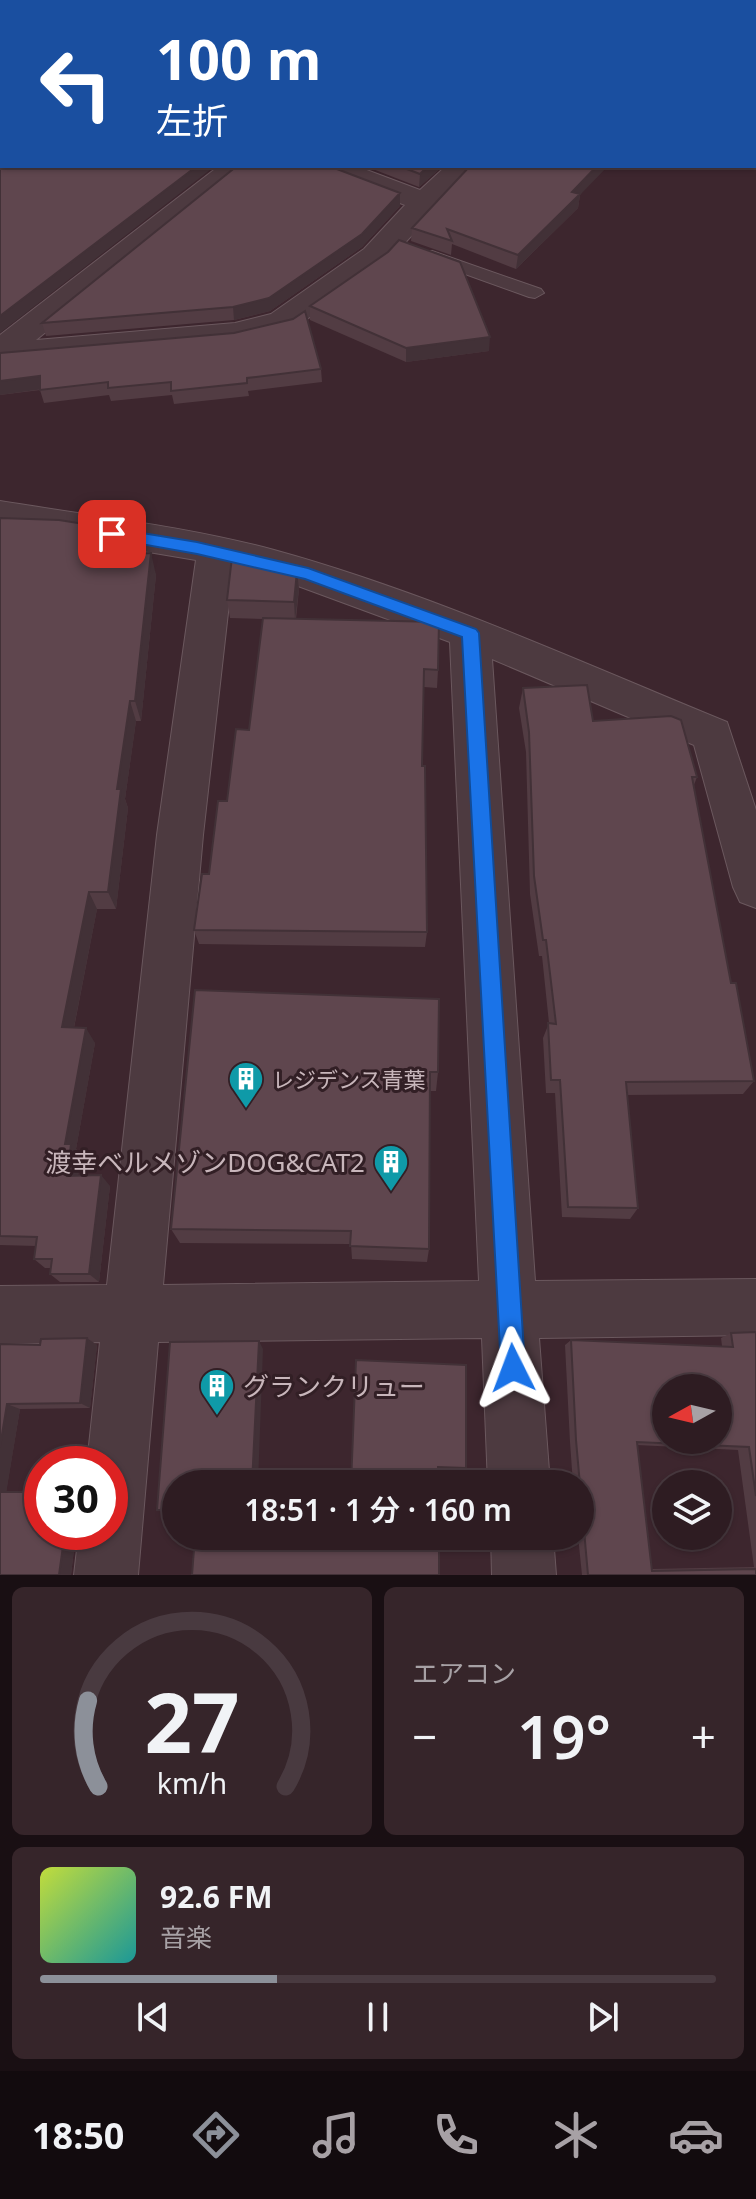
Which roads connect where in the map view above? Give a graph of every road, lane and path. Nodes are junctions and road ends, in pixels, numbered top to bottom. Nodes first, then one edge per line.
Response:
1 (234, 168) edge
2 (335, 168) edge
3 (461, 168) edge
4 (424, 202) junction
5 (403, 246) junction
6 (535, 293) dead end
7 (0, 352) edge
8 (0, 514) edge
9 (216, 552) junction
10 (470, 633) junction
11 (756, 887) edge
12 (756, 1307) edge
13 (509, 1310) junction
14 (131, 1314) junction
15 (0, 1315) edge
16 (518, 1470) edge
17 (523, 1550) edge
18 (106, 1575) edge
19 (524, 1575) edge

1 - 7 street
2 - 4 street
3 - 4 street
4 - 5 street
5 - 6 lane
5 - 7 street
8 - 9 street
9 - 10 street
9 - 14 street
10 - 11 street
10 - 13 street
12 - 13 street
13 - 14 street
13 - 16 street
14 - 15 street
14 - 18 street
17 - 19 street

